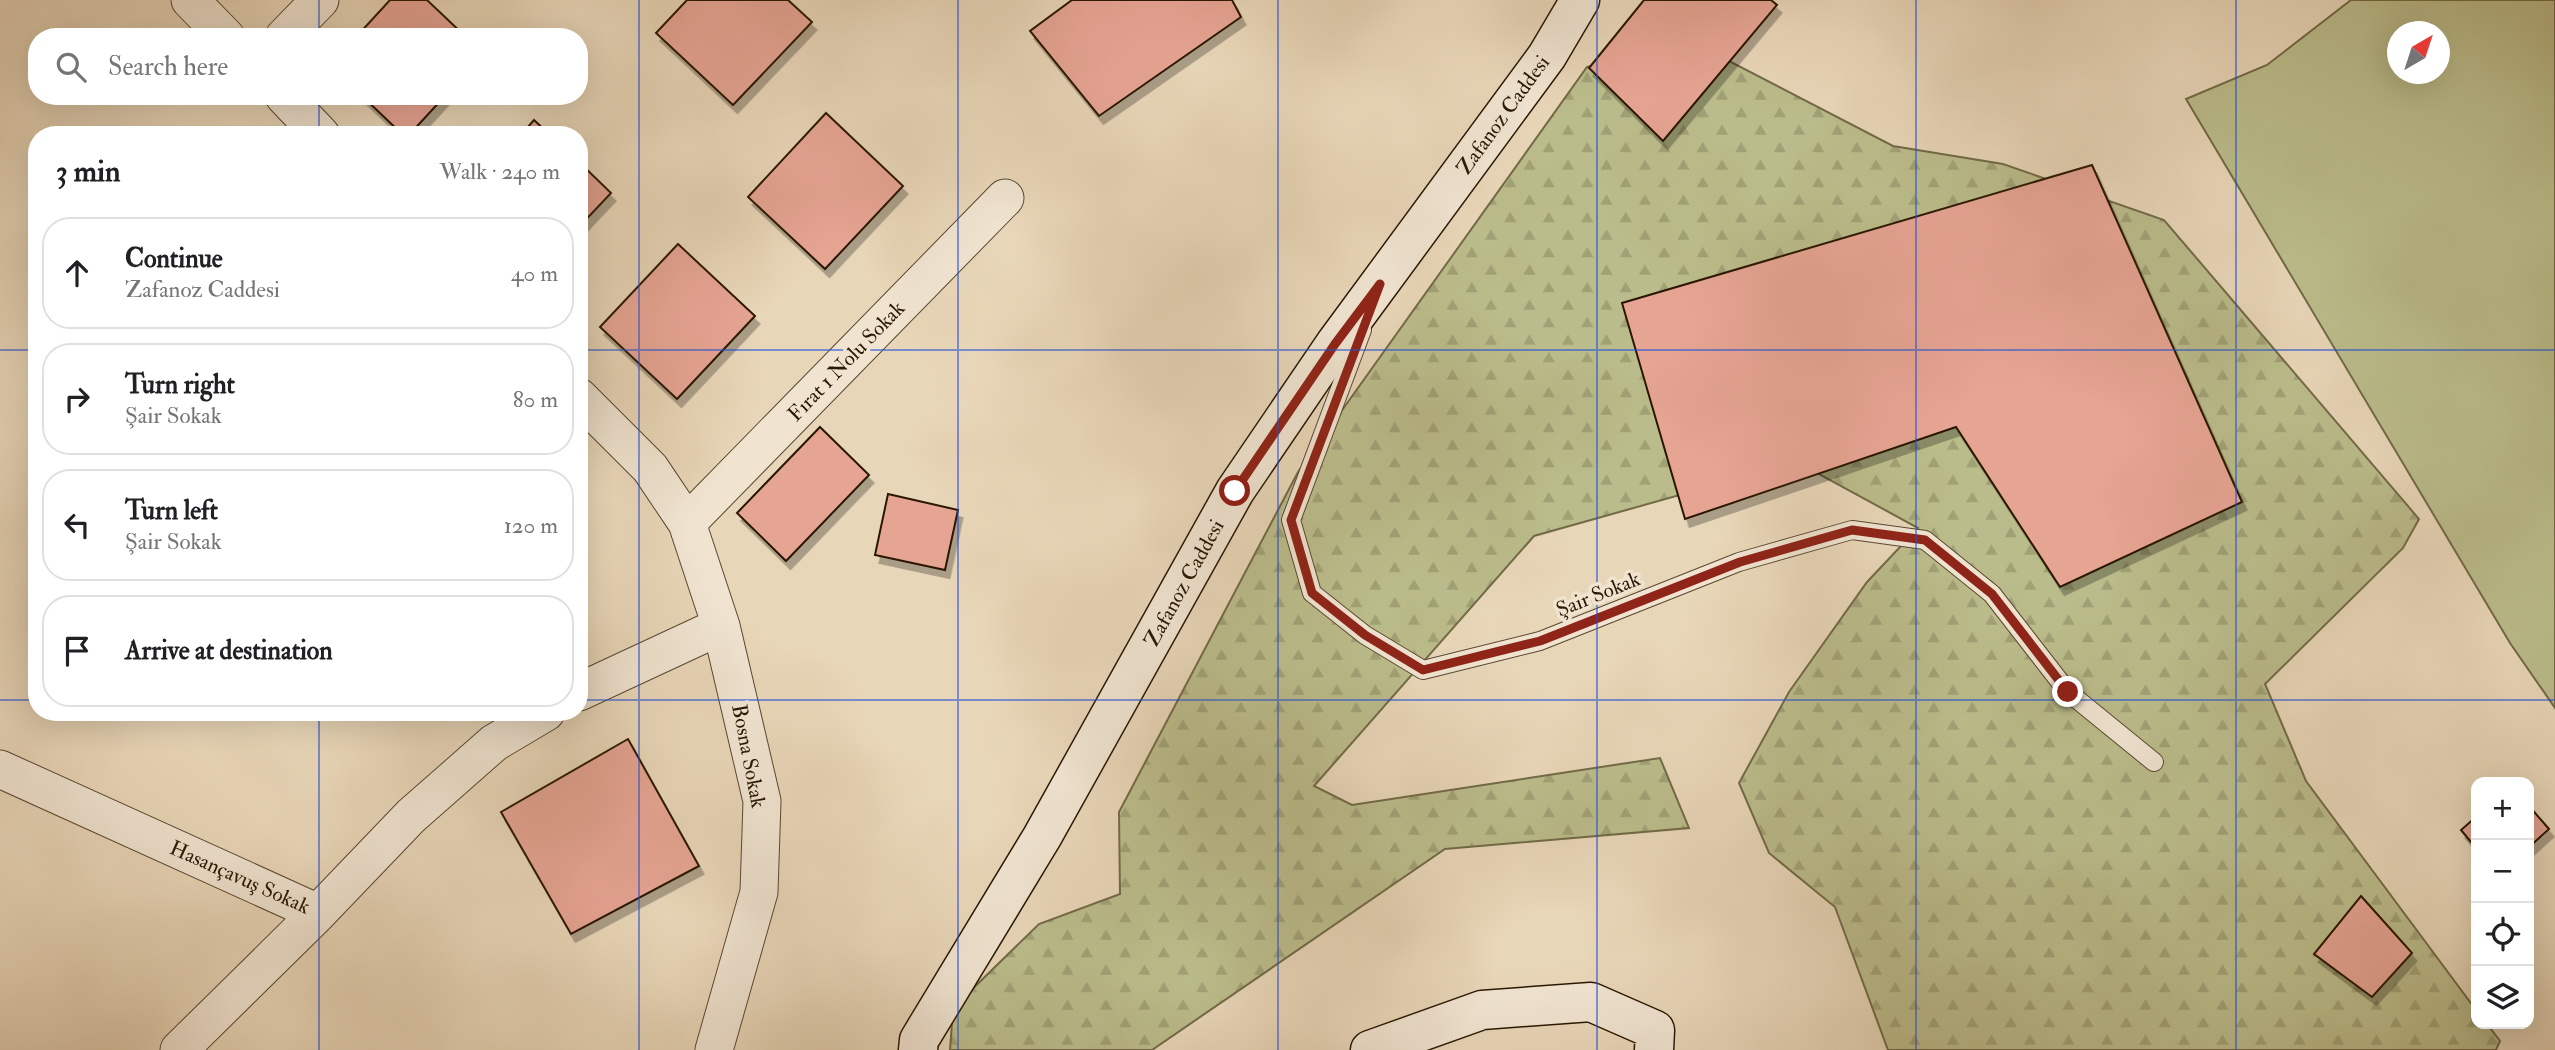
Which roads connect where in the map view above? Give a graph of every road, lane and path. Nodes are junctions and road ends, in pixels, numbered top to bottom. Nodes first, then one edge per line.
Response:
1 (190, 0) edge
2 (320, 0) edge
3 (1580, 0) edge
4 (217, 28) edge
5 (293, 28) edge
6 (293, 105) edge
7 (312, 126) edge
8 (1005, 198) dead end
9 (1380, 284) junction
10 (588, 406) edge
11 (687, 523) junction
12 (721, 626) junction
13 (588, 688) edge
14 (531, 721) edge
15 (2154, 762) dead end
16 (0, 769) edge
17 (318, 913) junction
18 (1659, 1043) edge
19 (179, 1050) edge
20 (714, 1050) edge
21 (918, 1050) edge
22 (1370, 1050) edge

1 - 4 street
2 - 5 street
3 - 9 street, Zafanoz Caddesi
6 - 7 street
8 - 11 street, Fırat 1 Nolu Sokak
9 - 15 lane, Şair Sokak
9 - 21 street, Zafanoz Caddesi
10 - 11 street, Bosna Sokak
11 - 12 street, Bosna Sokak
12 - 13 street
12 - 20 street, Bosna Sokak
14 - 17 street, Hasançavuş Sokak
16 - 17 street, Hasançavuş Sokak
17 - 19 street
18 - 22 street

